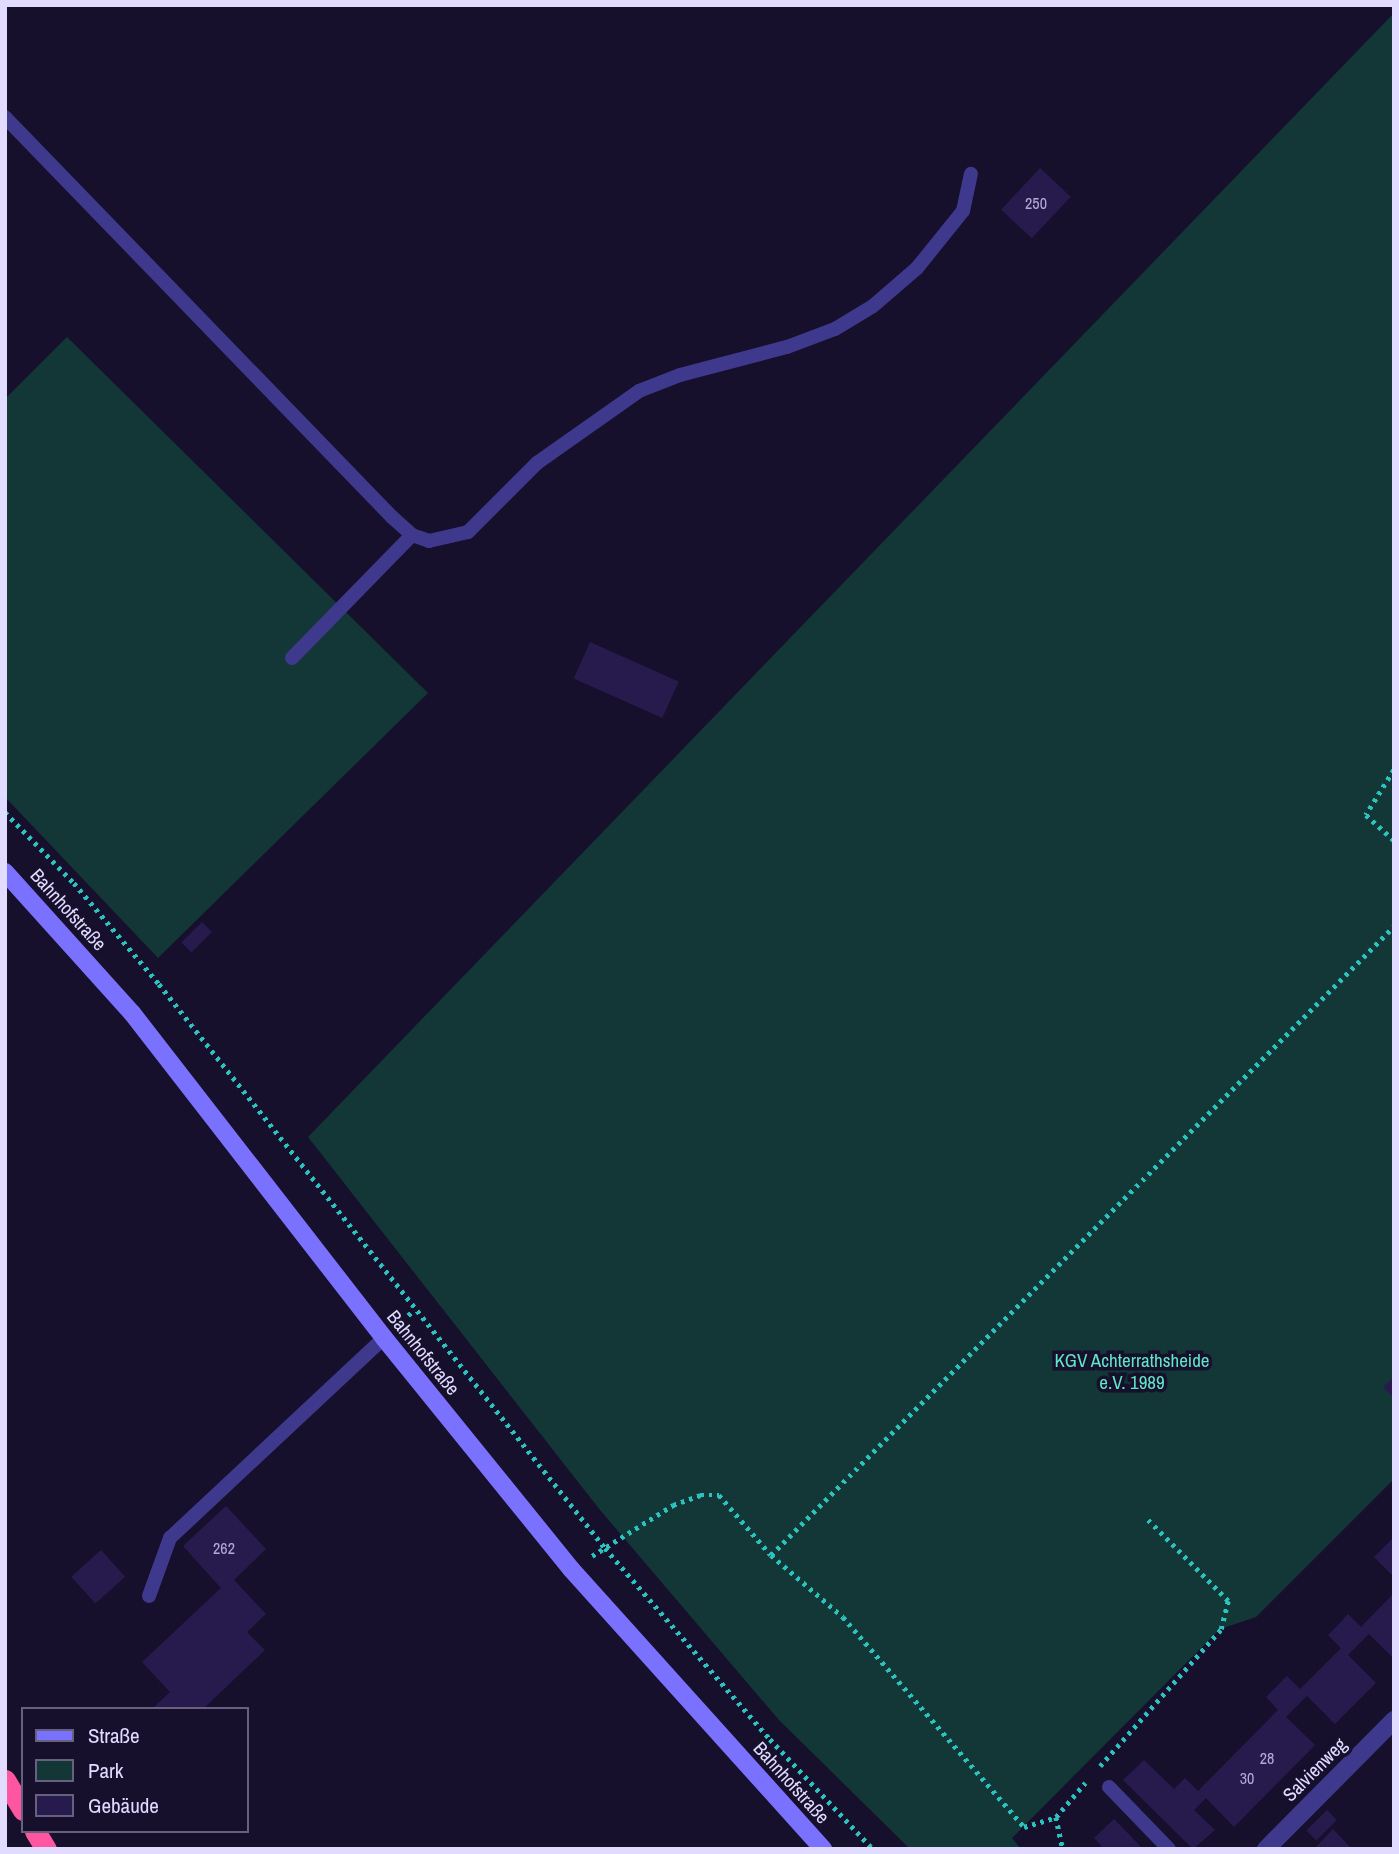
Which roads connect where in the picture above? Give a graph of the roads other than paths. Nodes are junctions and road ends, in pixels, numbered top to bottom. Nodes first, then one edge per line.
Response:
1 (5, 117) edge
2 (971, 174) dead end
3 (412, 535) junction
4 (292, 658) dead end
5 (5, 872) edge
6 (384, 1338) junction
7 (149, 1596) dead end
8 (1394, 1720) edge
9 (5, 1780) edge
10 (1110, 1787) dead end
11 (21, 1807) edge
12 (37, 1833) edge
13 (46, 1849) edge
14 (823, 1849) edge
15 (1169, 1849) edge
16 (1266, 1849) edge

1 - 3 lane
2 - 3 lane
3 - 4 lane
5 - 6 main road, Bahnhofstraße
6 - 7 lane
6 - 14 main road, Bahnhofstraße
8 - 16 street, Salvienweg
9 - 11 highway
10 - 15 lane
12 - 13 highway

